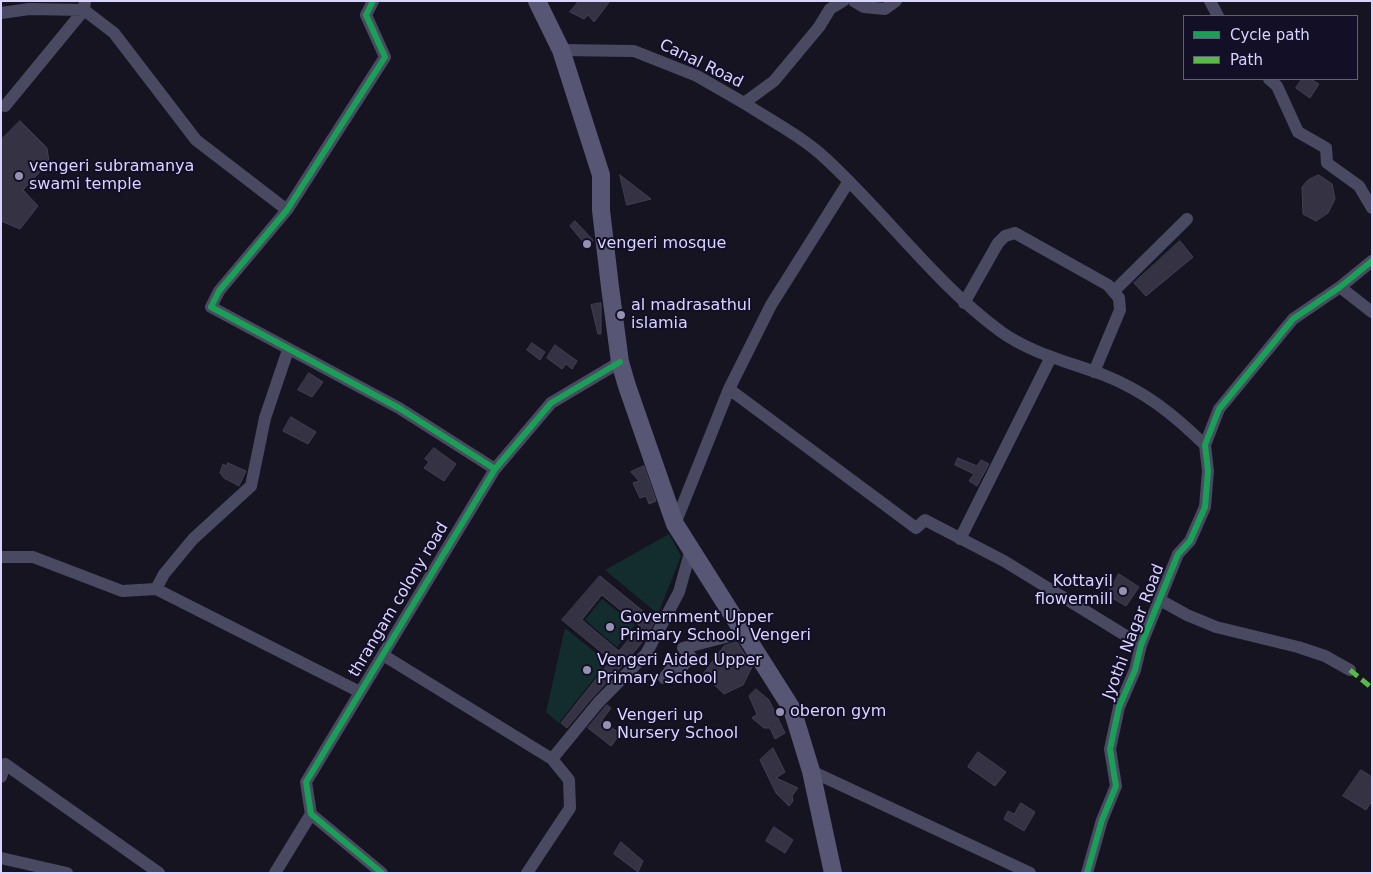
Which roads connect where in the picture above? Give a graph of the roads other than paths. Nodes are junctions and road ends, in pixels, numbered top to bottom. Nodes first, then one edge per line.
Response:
1 (372, 1) edge
2 (537, 1) edge
3 (843, 1) edge
4 (854, 1) edge
5 (896, 1) edge
6 (1210, 1) edge
7 (84, 6) edge
8 (1, 13) edge
9 (1217, 15) edge
10 (561, 50) junction
11 (1270, 80) edge
12 (744, 103) junction
13 (5, 106) dead end
14 (849, 181) junction
15 (1372, 208) edge
16 (287, 210) junction
17 (1187, 219) dead end
18 (1372, 261) edge
19 (1340, 287) junction
20 (1114, 291) junction
21 (964, 303) junction
22 (1372, 312) edge
23 (288, 350) junction
24 (1051, 357) junction
25 (620, 362) junction
26 (1094, 372) junction
27 (729, 390) junction
28 (1205, 446) junction
29 (495, 469) junction
30 (675, 524) junction
31 (960, 539) junction
32 (691, 549) junction
33 (1, 557) edge
34 (156, 589) junction
35 (1160, 600) junction
36 (745, 632) junction
37 (1141, 645) junction
38 (383, 655) junction
39 (1350, 670) dead end
40 (664, 678) dead end
41 (360, 692) junction
42 (552, 759) junction
43 (811, 771) junction
44 (1, 777) edge
45 (311, 814) junction
46 (289, 849) junction
47 (1, 858) edge
48 (67, 873) edge
49 (159, 873) edge
50 (264, 873) edge
51 (274, 873) edge
52 (382, 873) edge
53 (527, 873) edge
54 (833, 873) edge
55 (1030, 873) edge
56 (1087, 873) edge

1 - 16 street
2 - 10 main road
3 - 12 street, Canal Road
4 - 5 street
6 - 9 street
7 - 8 street
7 - 13 street
7 - 16 street
10 - 12 street, Canal Road
10 - 25 main road
11 - 15 street
12 - 14 street
14 - 21 street
14 - 27 street
16 - 23 street
17 - 20 street
18 - 19 street, Jyothi Nagar Road
19 - 22 street
19 - 28 street, Jyothi Nagar Road
20 - 21 street
20 - 26 street
21 - 24 street
23 - 29 street
23 - 34 street
24 - 26 street
24 - 31 street
25 - 29 street, thrangam colony road
25 - 30 main road
26 - 28 street
27 - 30 street
27 - 31 street
28 - 35 street, Jyothi Nagar Road
29 - 38 street, thrangam colony road
30 - 32 main road
31 - 37 street
32 - 36 main road
32 - 42 street
33 - 34 street
34 - 41 street
35 - 37 street, Jyothi Nagar Road
35 - 39 street
36 - 40 street
36 - 43 main road
37 - 56 street, Jyothi Nagar Road
38 - 41 street, thrangam colony road
38 - 42 street
41 - 45 street, thrangam colony road
42 - 53 street
43 - 54 main road
43 - 55 street
44 - 49 street
45 - 46 street
45 - 52 street
46 - 50 street
46 - 51 street
47 - 48 street

